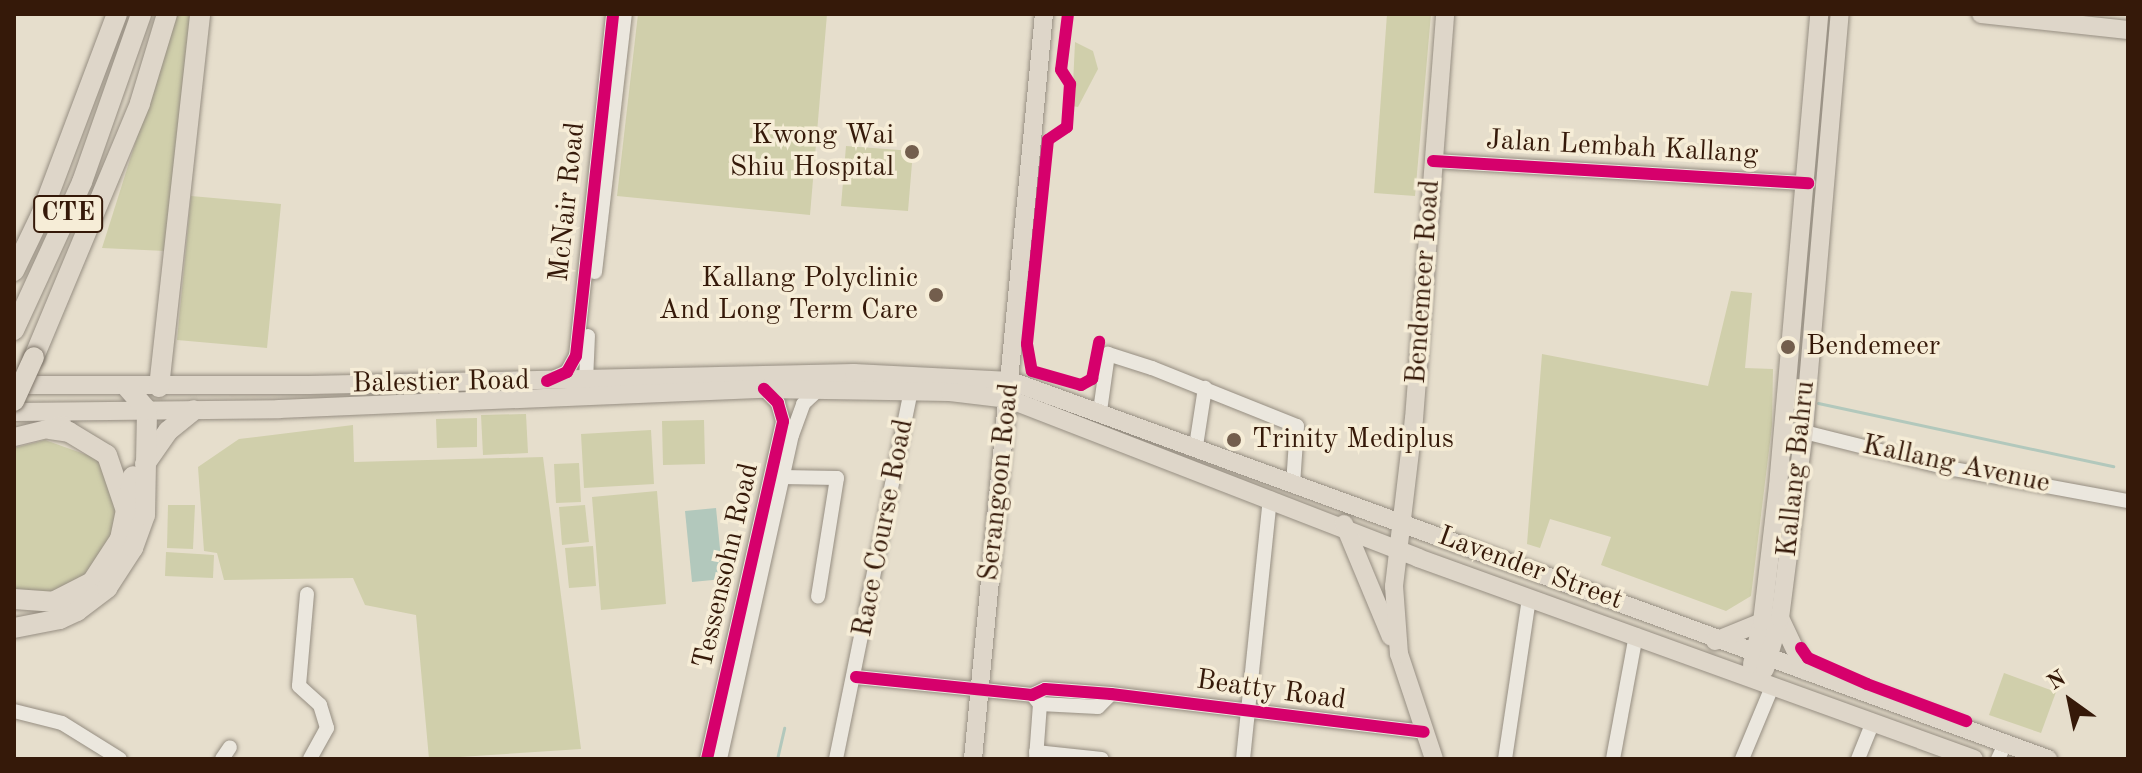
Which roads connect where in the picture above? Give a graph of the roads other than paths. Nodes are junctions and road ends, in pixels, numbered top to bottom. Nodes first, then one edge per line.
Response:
1 (117, 14) edge
2 (141, 14) edge
3 (167, 14) edge
4 (200, 14) edge
5 (613, 14) edge
6 (625, 14) edge
7 (1044, 14) edge
8 (1445, 14) edge
9 (1819, 14) edge
10 (1840, 14) edge
11 (1981, 14) edge
12 (2128, 30) edge
13 (1433, 161) junction
14 (1808, 183) junction
15 (14, 271) edge
16 (14, 330) edge
17 (547, 381) junction
18 (586, 381) junction
19 (14, 385) edge
20 (127, 387) junction
21 (159, 387) junction
22 (1205, 388) junction
23 (764, 389) junction
24 (818, 390) junction
25 (1010, 390) junction
26 (911, 391) junction
27 (14, 401) edge
28 (194, 410) junction
29 (140, 411) junction
30 (1100, 411) junction
31 (14, 412) edge
32 (104, 412) junction
33 (1784, 428) junction
34 (50, 429) junction
35 (1804, 430) junction
36 (14, 437) edge
37 (1196, 446) junction
38 (145, 464) junction
39 (782, 477) junction
40 (1293, 484) junction
41 (1270, 498) junction
42 (2127, 498) edge
43 (1337, 499) junction
44 (127, 520) junction
45 (1402, 521) junction
46 (1347, 530) junction
47 (1398, 550) junction
48 (307, 594) dead end
49 (818, 596) dead end
50 (14, 599) edge
51 (1529, 599) junction
52 (1771, 620) junction
53 (14, 628) edge
54 (1636, 635) junction
55 (1715, 641) junction
56 (1399, 654) junction
57 (1761, 658) junction
58 (1805, 671) junction
59 (856, 677) junction
60 (1760, 683) junction
61 (979, 691) junction
62 (1036, 699) junction
63 (14, 711) edge
64 (1249, 711) junction
65 (1873, 722) junction
66 (1424, 732) junction
67 (2002, 750) edge
68 (1036, 756) edge
69 (120, 759) edge
70 (310, 759) edge
71 (707, 759) edge
72 (720, 759) edge
73 (836, 759) edge
74 (973, 759) edge
75 (1102, 759) edge
76 (1243, 759) edge
77 (1434, 759) edge
78 (1505, 759) edge
79 (1613, 759) edge
80 (1742, 759) edge
81 (1858, 759) edge
82 (1974, 759) edge
83 (2048, 759) edge

1 - 15 highway
2 - 16 highway, CTE
3 - 27 highway, CTE, bridge
4 - 21 highway
5 - 17 street, McNair Road
6 - 18 street, McNair Road
7 - 25 main road, Serangoon Road
8 - 13 main road, Bendemeer Road
9 - 14 main road, Kallang Bahru
10 - 35 main road, Kallang Bahru
11 - 12 main road
13 - 14 street, Jalan Lembah Kallang
13 - 45 main road, Bendemeer Road
14 - 33 main road, Kallang Bahru
17 - 18 main road, Balestier Road
17 - 21 main road, Balestier Road
18 - 25 main road, Balestier Road
19 - 20 main road, Balestier Road
20 - 21 main road, Balestier Road
20 - 29 highway
22 - 30 street
22 - 37 street
22 - 40 street
23 - 24 main road, Balestier Road
23 - 28 main road, Balestier Road
23 - 71 street, Tessensohn Road
24 - 26 main road, Balestier Road
24 - 39 street, Tessensohn Road
25 - 26 main road, Balestier Road
25 - 30 main road, Lavender Street
25 - 41 main road, Lavender Street
25 - 61 main road, Serangoon Road
26 - 59 street, Race Course Road
28 - 29 main road, Balestier Road
28 - 38 highway
29 - 32 main road, Balestier Road
29 - 38 highway
29 - 44 highway
30 - 37 main road, Lavender Street
31 - 32 main road, Balestier Road
32 - 34 main road
33 - 35 street, Kallang Avenue
33 - 52 main road, Kallang Bahru
34 - 36 main road
34 - 44 highway
35 - 42 street, Kallang Avenue
35 - 52 main road, Kallang Bahru
37 - 40 main road, Lavender Street
38 - 53 highway
39 - 49 street
39 - 72 street, Tessensohn Road
40 - 43 main road, Lavender Street
41 - 46 main road, Lavender Street
41 - 64 street, Beatty Road
43 - 45 main road, Lavender Street
43 - 46 main road
44 - 50 highway
45 - 47 main road, Bendemeer Road
45 - 55 main road, Lavender Street
46 - 47 main road, Lavender Street
46 - 56 main road
47 - 51 main road, Lavender Street
47 - 56 main road, Bendemeer Road
48 - 70 street
51 - 54 main road, Lavender Street
51 - 78 street
52 - 55 main road
52 - 57 main road, Kallang Bahru
52 - 58 main road
54 - 60 main road, Lavender Street
54 - 79 street
55 - 57 main road, Lavender Street
56 - 66 main road
57 - 58 main road, Lavender Street
57 - 60 main road, Kallang Bahru
58 - 67 main road, Lavender Street
59 - 61 street, Beatty Road
59 - 73 street, Race Course Road
60 - 65 main road, Lavender Street
60 - 80 street
61 - 62 street, Beatty Road
61 - 74 main road, Serangoon Road
62 - 64 street, Beatty Road
62 - 68 street
63 - 69 street
64 - 66 street, Beatty Road
64 - 76 street
65 - 81 street
65 - 82 main road, Lavender Street
66 - 77 main road
67 - 83 main road, Lavender Street
68 - 75 street

